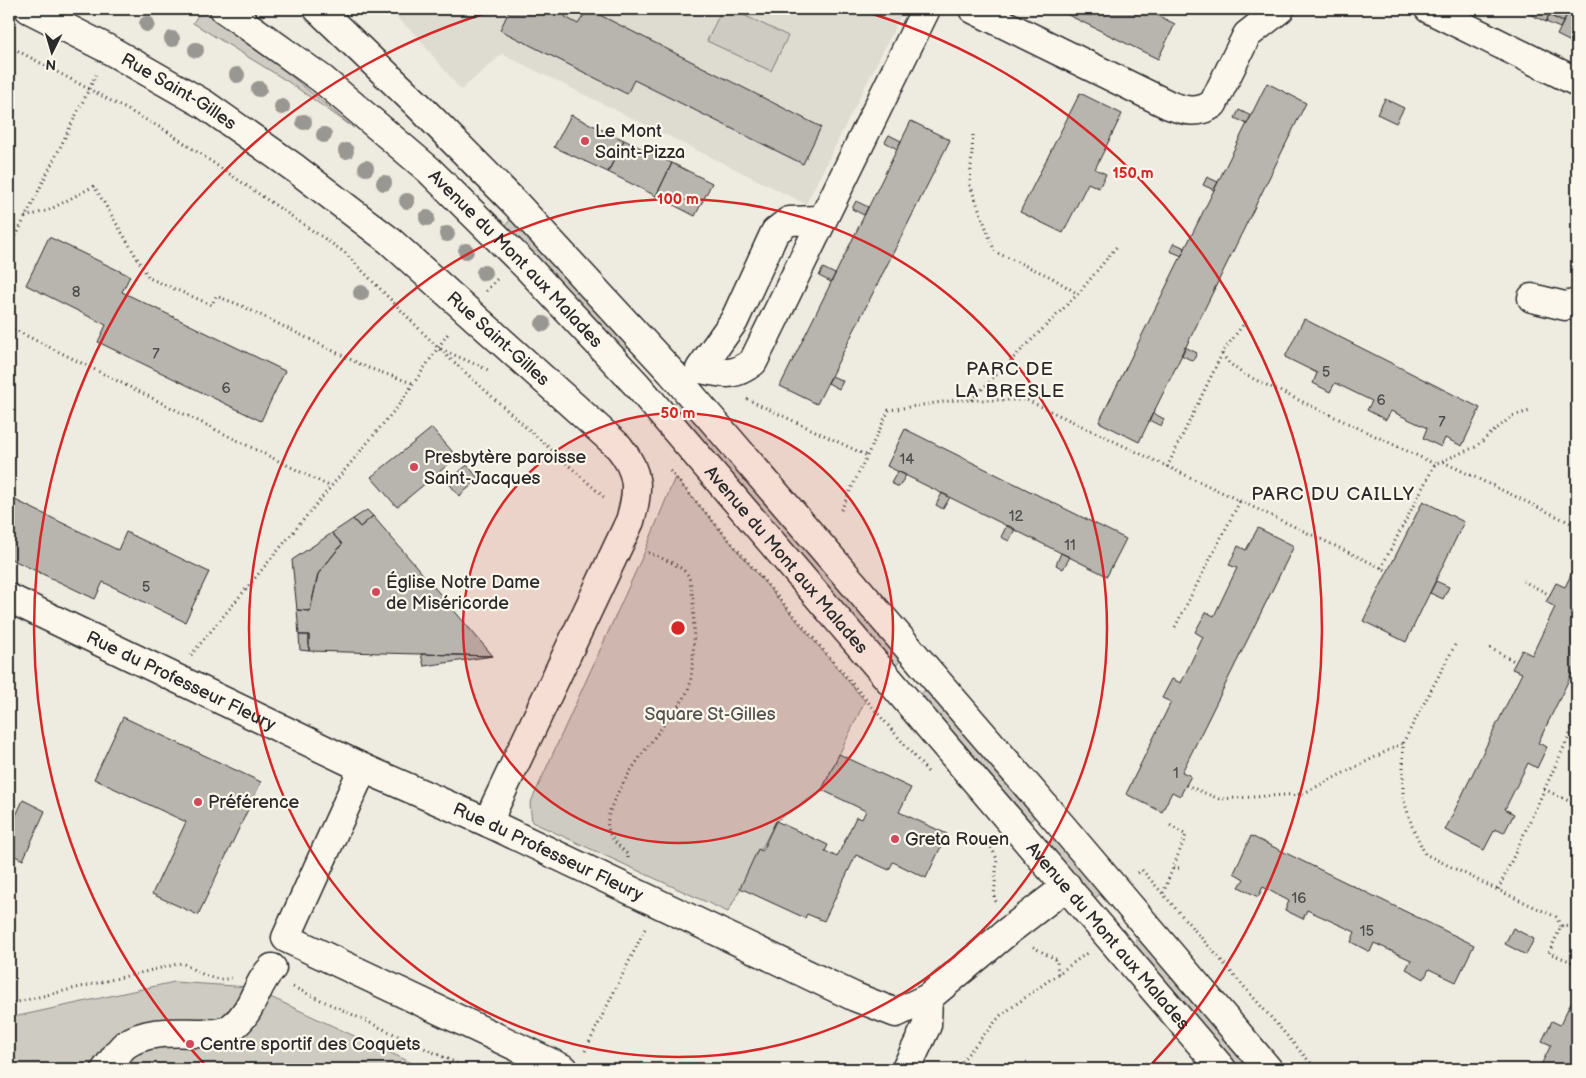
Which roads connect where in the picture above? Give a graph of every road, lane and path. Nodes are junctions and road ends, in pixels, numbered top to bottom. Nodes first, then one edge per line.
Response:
1 (29, 9) edge
2 (224, 9) edge
3 (257, 9) edge
4 (318, 9) edge
5 (926, 9) edge
6 (973, 9) edge
7 (1280, 9) edge
8 (1429, 9) edge
9 (9, 46) edge
10 (98, 72) dead end
11 (322, 79) junction
12 (1577, 82) edge
13 (91, 89) junction
14 (973, 135) dead end
15 (25, 217) junction
16 (820, 220) junction
17 (1118, 245) dead end
18 (9, 250) edge
19 (504, 271) dead end
20 (488, 289) junction
21 (1078, 294) junction
22 (495, 296) dead end
23 (1532, 298) dead end
24 (1577, 303) edge
25 (468, 311) junction
26 (1246, 321) dead end
27 (9, 327) edge
28 (438, 348) junction
29 (1222, 354) junction
30 (700, 369) junction
31 (492, 371) dead end
32 (672, 373) junction
33 (415, 384) junction
34 (637, 385) junction
35 (742, 397) dead end
36 (970, 400) junction
37 (1530, 411) dead end
38 (868, 456) junction
39 (1442, 462) junction
40 (1436, 464) junction
41 (1167, 466) junction
42 (669, 470) dead end
43 (329, 486) junction
44 (1240, 501) junction
45 (841, 510) dead end
46 (630, 521) junction
47 (1577, 526) edge
48 (642, 550) dead end
49 (1381, 568) junction
50 (1388, 571) dead end
51 (1523, 581) dead end
52 (1550, 595) dead end
53 (9, 598) edge
54 (1174, 627) dead end
55 (1455, 645) dead end
56 (1490, 648) dead end
57 (1516, 662) dead end
58 (172, 676) junction
59 (1577, 719) edge
60 (1403, 742) junction
61 (364, 768) junction
62 (929, 774) dead end
63 (1186, 785) dead end
64 (1544, 789) junction
65 (1577, 805) edge
66 (489, 823) junction
67 (1168, 824) dead end
68 (987, 840) dead end
69 (628, 866) dead end
70 (1173, 868) junction
71 (1183, 868) dead end
72 (1135, 875) dead end
73 (1067, 886) junction
74 (1498, 890) junction
75 (1162, 893) junction
76 (657, 903) junction
77 (997, 904) dead end
78 (1561, 926) junction
79 (1577, 927) edge
80 (1109, 935) junction
81 (1028, 942) dead end
82 (1577, 953) edge
83 (1572, 962) junction
84 (1577, 965) edge
85 (269, 971) junction
86 (1058, 974) junction
87 (928, 998) junction
88 (9, 1004) edge
89 (574, 1061) edge
90 (106, 1069) edge
91 (469, 1069) edge
92 (906, 1069) edge
93 (955, 1069) edge
94 (1222, 1069) edge
95 (1268, 1069) edge
96 (1316, 1069) edge

1 - 25 street, Rue Saint-Gilles
2 - 11 street, Avenue du Mont aux Malades
3 - 11 street, Avenue du Mont aux Malades
4 - 32 street
5 - 16 street
6 - 7 street
8 - 12 street
9 - 13 path
10 - 13 path
11 - 34 street, Avenue du Mont aux Malades
13 - 15 path
13 - 28 path
14 - 21 path
15 - 18 path
15 - 33 path
16 - 30 street
16 - 30 street
17 - 21 path
19 - 20 path
20 - 22 path
20 - 25 path
21 - 36 path
23 - 24 street
25 - 28 path
25 - 46 street, Rue Saint-Gilles
26 - 29 path
27 - 43 path
28 - 31 path
28 - 33 path
28 - 46 path
29 - 40 path
29 - 41 path
30 - 32 street
32 - 34 street
32 - 95 street
33 - 43 path
34 - 73 street, Avenue du Mont aux Malades
35 - 38 path
36 - 38 path
36 - 41 path
37 - 39 path
38 - 45 path
39 - 40 path
39 - 47 path
40 - 49 path
41 - 44 path
42 - 62 path
43 - 58 path
44 - 49 path
44 - 54 path
46 - 66 street, Rue Saint-Gilles
48 - 69 path
49 - 50 path
51 - 52 path
53 - 58 street, Rue du Professeur Fleury
55 - 60 path
56 - 57 path
58 - 61 street, Rue du Professeur Fleury
59 - 64 path
60 - 63 path
60 - 74 path
61 - 66 street, Rue du Professeur Fleury
61 - 89 street
64 - 65 path
64 - 74 path
66 - 76 street, Rue du Professeur Fleury
67 - 70 path
68 - 77 path
70 - 71 path
70 - 75 path
72 - 75 path
73 - 80 street, Avenue du Mont aux Malades
73 - 87 street, Rue du Professeur Fleury
74 - 78 path
75 - 96 path
76 - 87 street, Rue du Professeur Fleury
76 - 89 path
78 - 79 path
78 - 83 path
80 - 86 path
80 - 94 street, Avenue du Mont aux Malades
81 - 86 path
82 - 83 path
83 - 84 path
85 - 88 path
85 - 90 street
85 - 91 path
86 - 93 path
87 - 92 street

